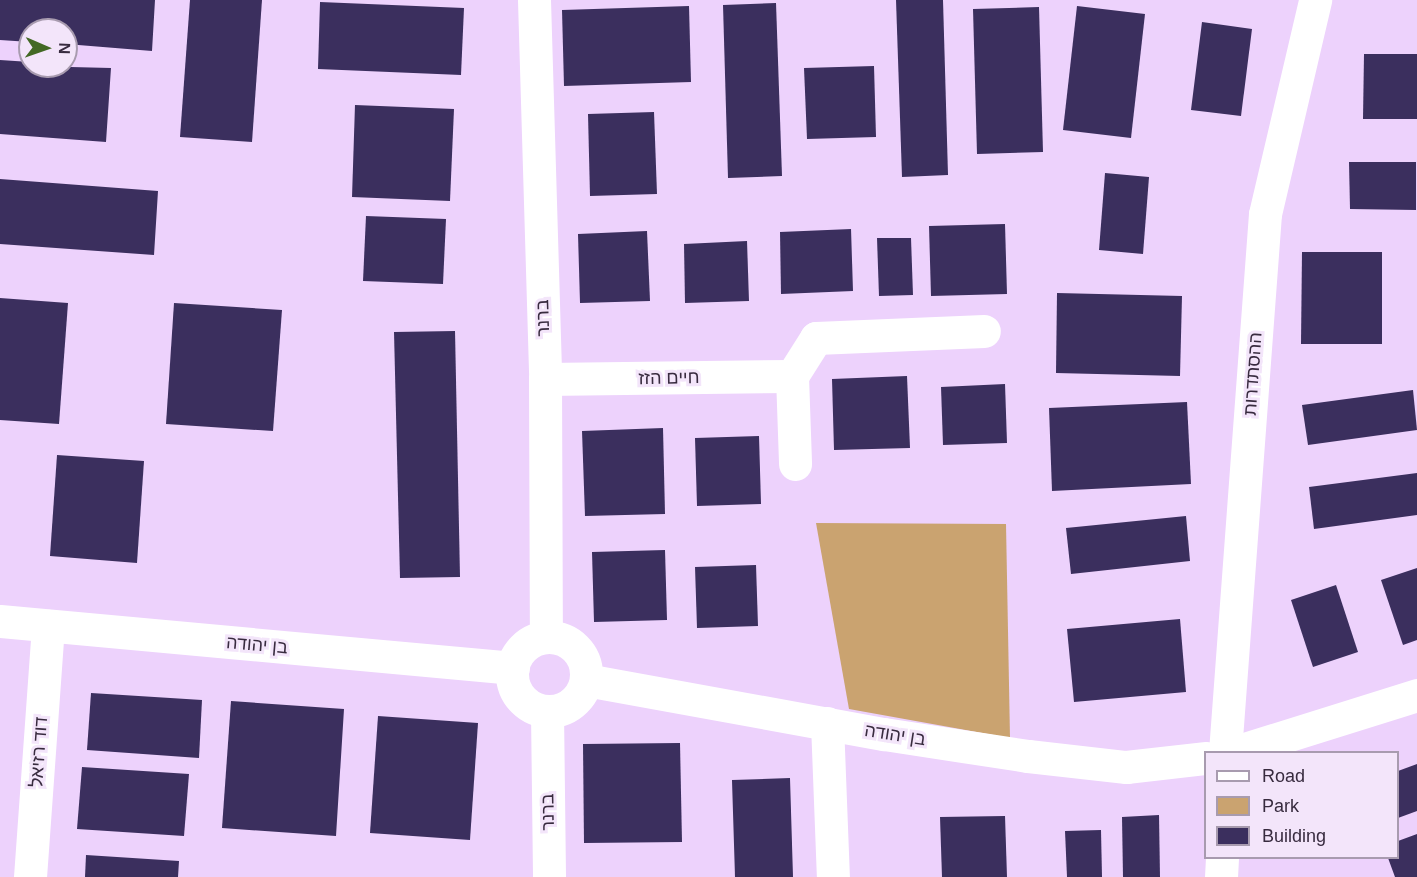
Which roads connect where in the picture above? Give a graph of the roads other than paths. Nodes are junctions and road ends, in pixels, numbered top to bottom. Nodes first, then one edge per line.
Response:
1 (534, 0) edge
2 (1315, 0) edge
3 (984, 331) dead end
4 (792, 376) junction
5 (545, 379) junction
6 (795, 464) dead end
7 (0, 621) edge
8 (48, 626) junction
9 (546, 637) junction
10 (513, 668) junction
11 (586, 680) junction
12 (1417, 695) edge
13 (547, 711) junction
14 (827, 723) junction
15 (1225, 751) edge
16 (1241, 751) edge
17 (1204, 758) edge
18 (1222, 859) edge
19 (30, 877) edge
20 (549, 877) edge
21 (833, 877) edge
22 (1221, 877) edge

1 - 5 street, ברנר
2 - 15 street, ההסתדרות
3 - 4 street
4 - 5 street, חיים הזז
4 - 6 street
5 - 9 street, ברנר
7 - 8 street, בן יהודה
8 - 10 street, בן יהודה
8 - 19 street, דוד רזיאל
9 - 10 street
9 - 11 street
10 - 13 street
11 - 13 street
11 - 14 street, בן יהודה
12 - 16 street
13 - 20 street, ברנר
14 - 17 street, בן יהודה
14 - 21 street
18 - 22 street

